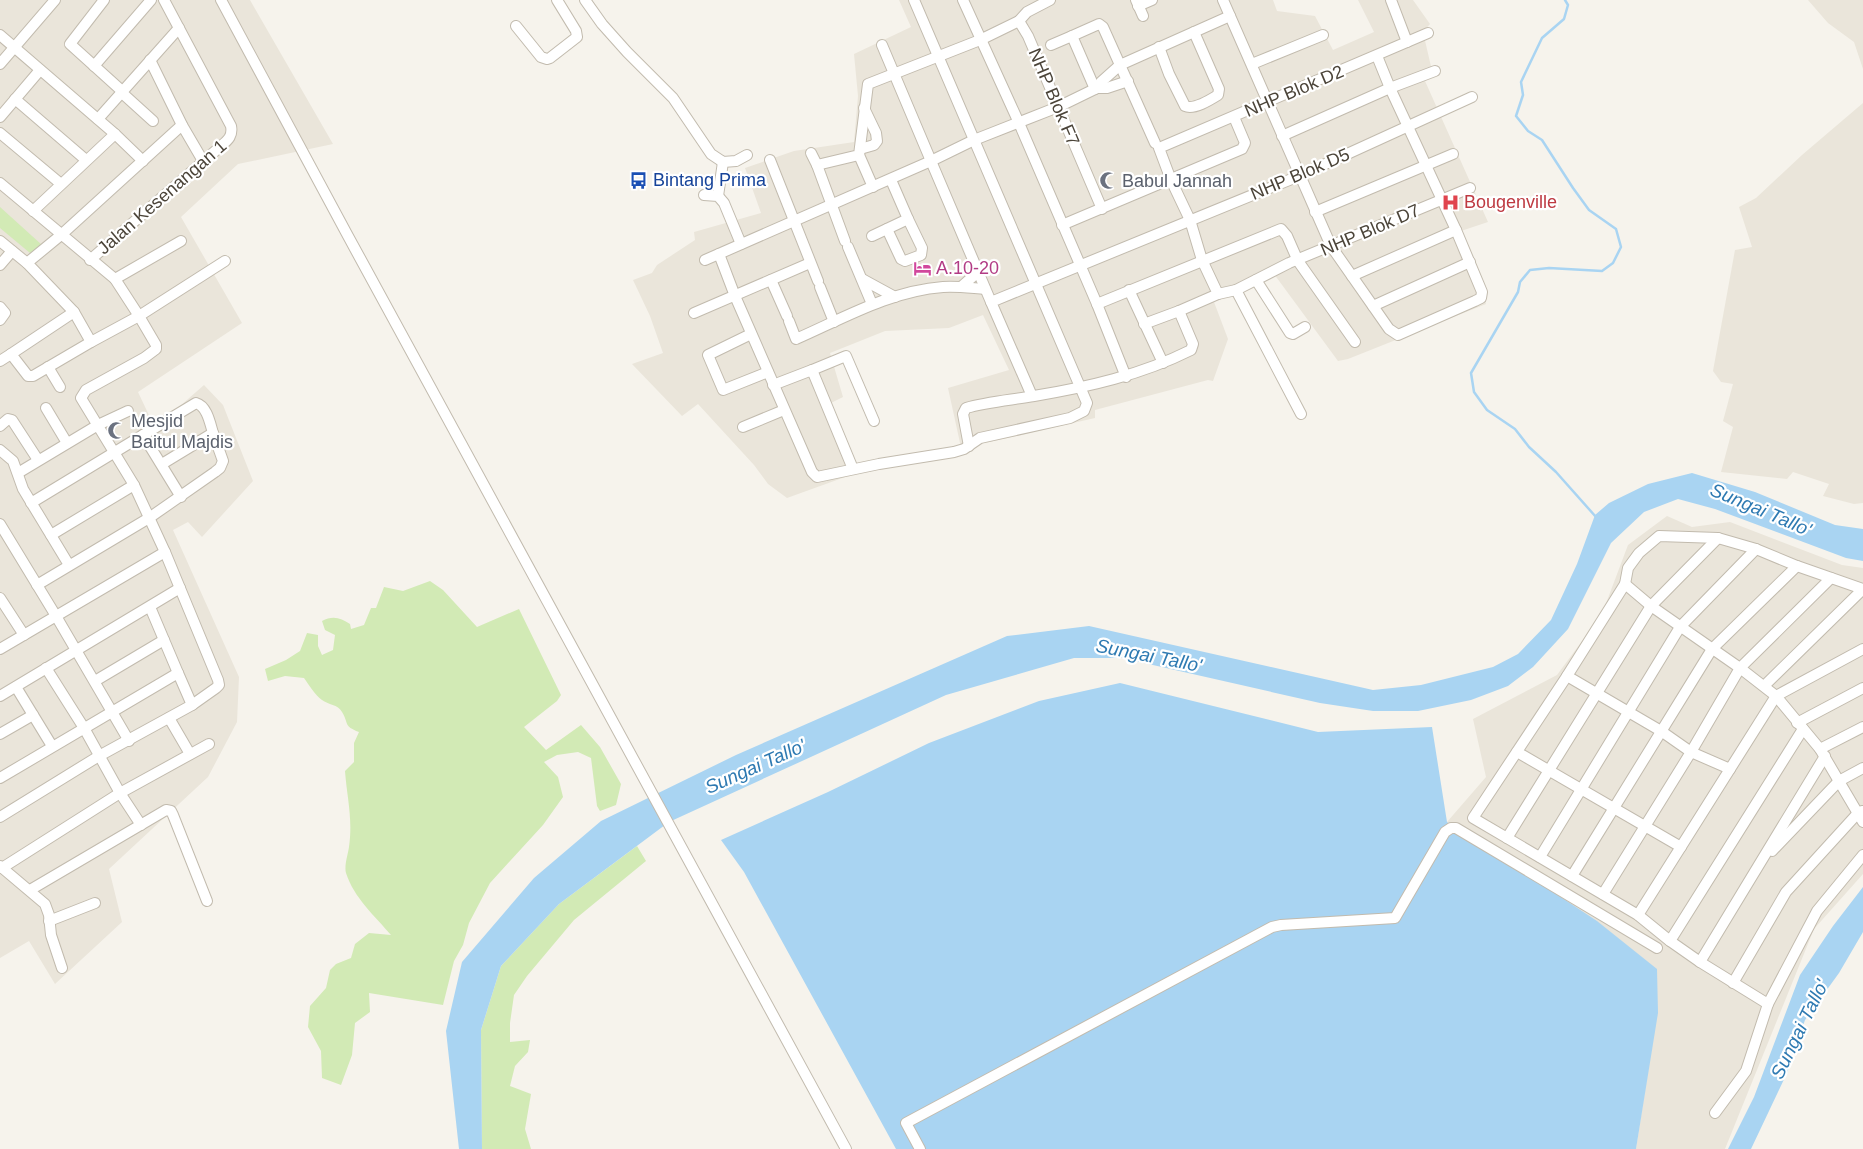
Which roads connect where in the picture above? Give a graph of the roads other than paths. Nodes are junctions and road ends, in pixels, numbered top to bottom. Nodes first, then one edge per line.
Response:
1 (55, 0) edge
2 (104, 0) edge
3 (151, 0) edge
4 (164, 0) edge
5 (220, 0) edge
6 (585, 0) edge
7 (914, 0) edge
8 (963, 0) edge
9 (1050, 0) edge
10 (1152, 0) edge
11 (1223, 0) edge
12 (1391, 0) edge
13 (561, 2) edge
14 (1139, 7) edge
15 (1230, 16) junction
16 (1019, 20) junction
17 (516, 26) dead end
18 (179, 28) junction
19 (1194, 32) junction
20 (1428, 34) dead end
21 (0, 35) edge
22 (1323, 35) dead end
23 (1072, 36) junction
24 (980, 40) junction
25 (1407, 42) junction
26 (882, 45) dead end
27 (1051, 45) dead end
28 (14, 47) junction
29 (1159, 47) junction
30 (938, 56) junction
31 (1377, 56) junction
32 (150, 60) junction
33 (0, 64) edge
34 (1252, 64) junction
35 (1120, 65) junction
36 (94, 66) junction
37 (40, 70) junction
38 (1435, 71) dead end
39 (894, 73) junction
40 (1128, 81) junction
41 (1096, 88) junction
42 (1390, 88) junction
43 (121, 92) junction
44 (1472, 97) dead end
45 (15, 99) junction
46 (1268, 103) junction
47 (864, 107) junction
48 (1058, 107) junction
49 (0, 117) edge
50 (1234, 117) junction
51 (98, 119) junction
52 (153, 121) dead end
53 (1019, 123) junction
54 (182, 125) junction
55 (1408, 126) junction
56 (0, 133) edge
57 (115, 134) junction
58 (1282, 136) junction
59 (974, 140) junction
60 (1157, 146) junction
61 (859, 152) junction
62 (811, 153) dead end
63 (1453, 154) dead end
64 (747, 155) dead end
65 (86, 160) junction
66 (770, 160) dead end
67 (143, 161) junction
68 (204, 161) junction
69 (931, 161) junction
70 (723, 162) junction
71 (816, 165) junction
72 (1426, 167) junction
73 (1299, 176) junction
74 (891, 180) junction
75 (1171, 180) junction
76 (0, 183) edge
77 (61, 184) junction
78 (873, 187) junction
79 (1470, 188) dead end
80 (704, 195) dead end
81 (718, 196) junction
82 (1442, 198) junction
83 (831, 206) junction
84 (1102, 209) junction
85 (33, 211) junction
86 (1315, 212) junction
87 (908, 219) junction
88 (1190, 220) junction
89 (793, 222) junction
90 (1062, 225) junction
91 (887, 229) junction
92 (1456, 230) junction
93 (61, 235) junction
94 (872, 236) dead end
95 (181, 241) dead end
96 (0, 242) edge
97 (742, 244) junction
98 (1331, 246) junction
99 (12, 251) junction
100 (719, 254) junction
101 (90, 260) junction
102 (705, 260) dead end
103 (1202, 260) junction
104 (225, 261) dead end
105 (1298, 261) junction
106 (1470, 262) junction
107 (27, 263) junction
108 (810, 263) junction
109 (0, 265) edge
110 (1080, 267) junction
111 (978, 272) junction
112 (1352, 276) junction
113 (862, 278) junction
114 (115, 280) junction
115 (771, 280) junction
116 (1256, 280) junction
117 (1036, 285) junction
118 (961, 287) junction
119 (985, 289) junction
120 (1129, 290) junction
121 (1236, 290) junction
122 (1218, 294) junction
123 (735, 296) junction
124 (895, 297) junction
125 (992, 302) junction
126 (872, 304) junction
127 (1097, 304) junction
128 (1373, 306) junction
129 (0, 307) edge
130 (1179, 311) junction
131 (74, 312) junction
132 (694, 314) dead end
133 (139, 316) junction
134 (0, 320) edge
135 (834, 322) junction
136 (1144, 324) junction
137 (1305, 328) dead end
138 (751, 334) junction
139 (91, 342) junction
140 (1355, 342) dead end
141 (11, 354) junction
142 (0, 361) edge
143 (1162, 363) junction
144 (48, 367) junction
145 (812, 370) junction
146 (768, 372) junction
147 (1123, 378) junction
148 (773, 385) junction
149 (60, 387) dead end
150 (1080, 388) junction
151 (1032, 396) junction
152 (46, 408) dead end
153 (784, 410) junction
154 (128, 411) dead end
155 (1301, 414) dead end
156 (874, 421) dead end
157 (98, 425) junction
158 (0, 426) edge
159 (743, 427) dead end
160 (213, 433) junction
161 (144, 435) junction
162 (67, 443) junction
163 (969, 446) junction
164 (0, 450) edge
165 (115, 453) junction
166 (13, 460) junction
167 (37, 460) junction
168 (162, 464) junction
169 (852, 469) junction
170 (18, 473) junction
171 (134, 485) junction
172 (181, 497) junction
173 (31, 503) junction
174 (149, 518) junction
175 (0, 524) edge
176 (51, 535) junction
177 (1718, 538) junction
178 (1756, 549) junction
179 (165, 552) junction
180 (69, 565) junction
181 (1797, 566) junction
182 (1831, 578) junction
183 (37, 584) junction
184 (1625, 584) junction
185 (180, 588) junction
186 (1863, 589) edge
187 (0, 598) edge
188 (1651, 606) junction
189 (150, 607) junction
190 (56, 616) junction
191 (1680, 627) junction
192 (24, 635) junction
193 (164, 640) junction
194 (1712, 648) junction
195 (0, 649) edge
196 (1863, 649) edge
197 (76, 651) junction
198 (46, 668) junction
199 (1740, 668) junction
200 (178, 673) junction
201 (1567, 676) junction
202 (95, 681) junction
203 (1764, 686) junction
204 (16, 687) junction
205 (1863, 688) edge
206 (1597, 693) junction
207 (0, 696) edge
208 (1776, 696) junction
209 (192, 705) junction
210 (113, 710) junction
211 (1629, 712) junction
212 (33, 715) junction
213 (169, 718) junction
214 (1800, 726) junction
215 (1863, 727) edge
216 (84, 728) junction
217 (1661, 731) junction
218 (0, 734) edge
219 (129, 741) junction
220 (209, 744) dead end
221 (52, 746) junction
222 (1517, 752) junction
223 (1691, 752) junction
224 (1822, 753) junction
225 (190, 754) junction
226 (100, 756) junction
227 (1863, 768) edge
228 (1730, 769) junction
229 (1549, 771) junction
230 (0, 778) edge
231 (1839, 781) junction
232 (1581, 790) junction
233 (120, 793) junction
234 (1613, 809) junction
235 (1861, 815) edge
236 (0, 817) edge
237 (141, 825) junction
238 (1644, 826) junction
239 (1507, 838) junction
240 (1681, 847) junction
241 (1863, 854) edge
242 (1540, 857) junction
243 (1759, 865) junction
244 (1, 867) edge
245 (1572, 876) junction
246 (30, 890) junction
247 (1603, 894) junction
248 (207, 901) dead end
249 (95, 903) dead end
250 (1641, 917) junction
251 (49, 921) junction
252 (1634, 934) junction
253 (1670, 941) junction
254 (1657, 948) dead end
255 (1700, 962) junction
256 (62, 968) dead end
257 (1733, 983) junction
258 (1768, 1004) junction
259 (1715, 1113) dead end
260 (846, 1149) edge
261 (920, 1149) edge

1 - 28 street
2 - 36 street
3 - 36 street
4 - 18 street, Jalan Kesenangan 1
5 - 260 street
6 - 70 street
7 - 30 street
8 - 24 street
9 - 16 street
10 - 14 street
11 - 15 street
12 - 25 street
13 - 17 street
15 - 19 street
15 - 34 street
16 - 24 street
16 - 48 street, NHP Blok F7
18 - 32 street
18 - 68 street, Jalan Kesenangan 1
19 - 29 street
19 - 29 street
20 - 25 street, NHP Blok D2
21 - 28 street
22 - 34 street
23 - 27 street
23 - 35 street
23 - 41 street
24 - 30 street
24 - 53 street
25 - 31 street, NHP Blok D2
26 - 39 street
28 - 33 street
28 - 37 street
29 - 35 street
30 - 39 street
30 - 59 street
31 - 42 street
31 - 46 street, NHP Blok D2
32 - 43 street
32 - 54 street
34 - 46 street
35 - 40 street
35 - 41 street
36 - 43 street
37 - 45 street
37 - 51 street
38 - 42 street
39 - 47 street
39 - 69 street
40 - 41 street
40 - 60 street
41 - 48 street
42 - 55 street
42 - 58 street
43 - 51 street
43 - 52 street
44 - 55 street, NHP Blok D5
45 - 49 street
45 - 65 street
46 - 50 street, NHP Blok D2
46 - 58 street
47 - 61 street
47 - 61 street
48 - 53 street
48 - 84 street, NHP Blok F7
50 - 60 street, NHP Blok D2
50 - 75 street
51 - 57 street
53 - 59 street
53 - 90 street
54 - 67 street
54 - 68 street
55 - 72 street
55 - 73 street, NHP Blok D5
56 - 77 street
57 - 65 street
57 - 67 street
58 - 73 street
59 - 69 street
59 - 117 street
60 - 75 street
61 - 71 street
61 - 78 street
62 - 71 street
63 - 72 street
64 - 70 street
65 - 77 street
66 - 89 street
67 - 93 street
68 - 101 street, Jalan Kesenangan 1
69 - 74 street
69 - 111 street
70 - 81 street
71 - 83 street
72 - 82 street
72 - 86 street
73 - 86 street
73 - 88 street, NHP Blok D5
74 - 78 street
74 - 87 street
75 - 84 street
75 - 88 street
76 - 85 street
77 - 85 street
78 - 83 street
79 - 82 street, NHP Blok D7
80 - 81 street
81 - 97 street
82 - 92 street
82 - 98 street, NHP Blok D7
83 - 89 street
83 - 113 street
84 - 90 street
85 - 93 street
86 - 98 street
87 - 91 street
87 - 91 street
88 - 103 street
88 - 110 street, NHP Blok D5
89 - 97 street
89 - 108 street
90 - 110 street
91 - 94 street
92 - 106 street
92 - 112 street
93 - 101 street
93 - 107 street
95 - 114 street
96 - 99 street
97 - 100 street
98 - 105 street, NHP Blok D7
98 - 112 street
99 - 107 street
99 - 109 street
100 - 102 street
100 - 123 street
101 - 114 street
103 - 105 street
103 - 120 street
103 - 122 street
104 - 133 street
105 - 116 street, NHP Blok D7
105 - 140 street
106 - 128 street
106 - 128 street
107 - 131 street
108 - 115 street
108 - 135 street
110 - 117 street, NHP Blok D5
110 - 127 street
111 - 118 street
111 - 119 street
112 - 128 street
113 - 124 street
113 - 126 street
114 - 133 street
115 - 123 street
115 - 135 street
116 - 121 street, NHP Blok D7
116 - 137 street
117 - 125 street, NHP Blok D5
117 - 150 street
118 - 119 street
118 - 124 street
119 - 125 street
120 - 127 street
120 - 136 street
121 - 122 street, NHP Blok D7
121 - 155 street
122 - 130 street, NHP Blok D7
123 - 132 street
123 - 138 street
124 - 126 street
125 - 151 street
126 - 135 street
127 - 147 street
129 - 134 street
130 - 136 street, NHP Blok D7
130 - 143 street
131 - 139 street
131 - 141 street
133 - 139 street
133 - 157 street
136 - 143 street
138 - 146 street
138 - 146 street
139 - 144 street
141 - 142 street
141 - 144 street
143 - 147 street
144 - 149 street
145 - 148 street
145 - 156 street
145 - 169 street
146 - 148 street
147 - 150 street
148 - 153 street
150 - 151 street
150 - 163 street
151 - 163 street
152 - 162 street
153 - 159 street
153 - 169 street
154 - 157 street
157 - 162 street
157 - 165 street
158 - 167 street
160 - 161 street
160 - 168 street
160 - 172 street
161 - 165 street
161 - 168 street
162 - 167 street
163 - 169 street
164 - 166 street
165 - 171 street
165 - 173 street
166 - 167 street
166 - 170 street
167 - 170 street
168 - 172 street
170 - 173 street
171 - 174 street
171 - 176 street
172 - 174 street
173 - 176 street
174 - 179 street
174 - 180 street
175 - 183 street
176 - 180 street
177 - 178 street
177 - 184 street
177 - 188 street
178 - 181 street
178 - 191 street
179 - 185 street
179 - 190 street
180 - 183 street
181 - 182 street
181 - 194 street
182 - 186 street
182 - 199 street
183 - 190 street
184 - 188 street
184 - 201 street
185 - 189 street
185 - 209 street
186 - 203 street
187 - 192 street
188 - 191 street
188 - 206 street
189 - 193 street
189 - 197 street
190 - 192 street
190 - 197 street
191 - 194 street
191 - 211 street
192 - 195 street
193 - 200 street
193 - 202 street
194 - 199 street
194 - 217 street
196 - 208 street
197 - 198 street
197 - 202 street
198 - 204 street
198 - 216 street
199 - 203 street
199 - 223 street
200 - 209 street
200 - 210 street
201 - 206 street
201 - 222 street
202 - 210 street
203 - 208 street
204 - 207 street
204 - 212 street
205 - 214 street
206 - 211 street
206 - 229 street
208 - 214 street
208 - 228 street
209 - 213 street
210 - 216 street
210 - 219 street
211 - 217 street
211 - 232 street
212 - 218 street
212 - 221 street
213 - 219 street
213 - 225 street
214 - 224 street
214 - 253 street
215 - 224 street
216 - 221 street
216 - 226 street
217 - 223 street
217 - 234 street
219 - 226 street
220 - 225 street
221 - 230 street
222 - 229 street
222 - 239 street
223 - 228 street
223 - 238 street
224 - 231 street
224 - 243 street
225 - 233 street
226 - 233 street
226 - 236 street
227 - 231 street
228 - 240 street
229 - 232 street
229 - 239 street
231 - 235 street
231 - 243 street
232 - 234 street
232 - 242 street
233 - 237 street
233 - 244 street
234 - 238 street
234 - 245 street
235 - 257 street
237 - 246 street
237 - 248 street
238 - 240 street
238 - 247 street
239 - 242 street
240 - 250 street
241 - 258 street
242 - 245 street
243 - 255 street
244 - 246 street
245 - 247 street
246 - 251 street
247 - 250 street
249 - 251 street
250 - 252 street
250 - 253 street
251 - 256 street
252 - 254 street
252 - 261 street
253 - 255 street
255 - 257 street
257 - 258 street
258 - 259 street

